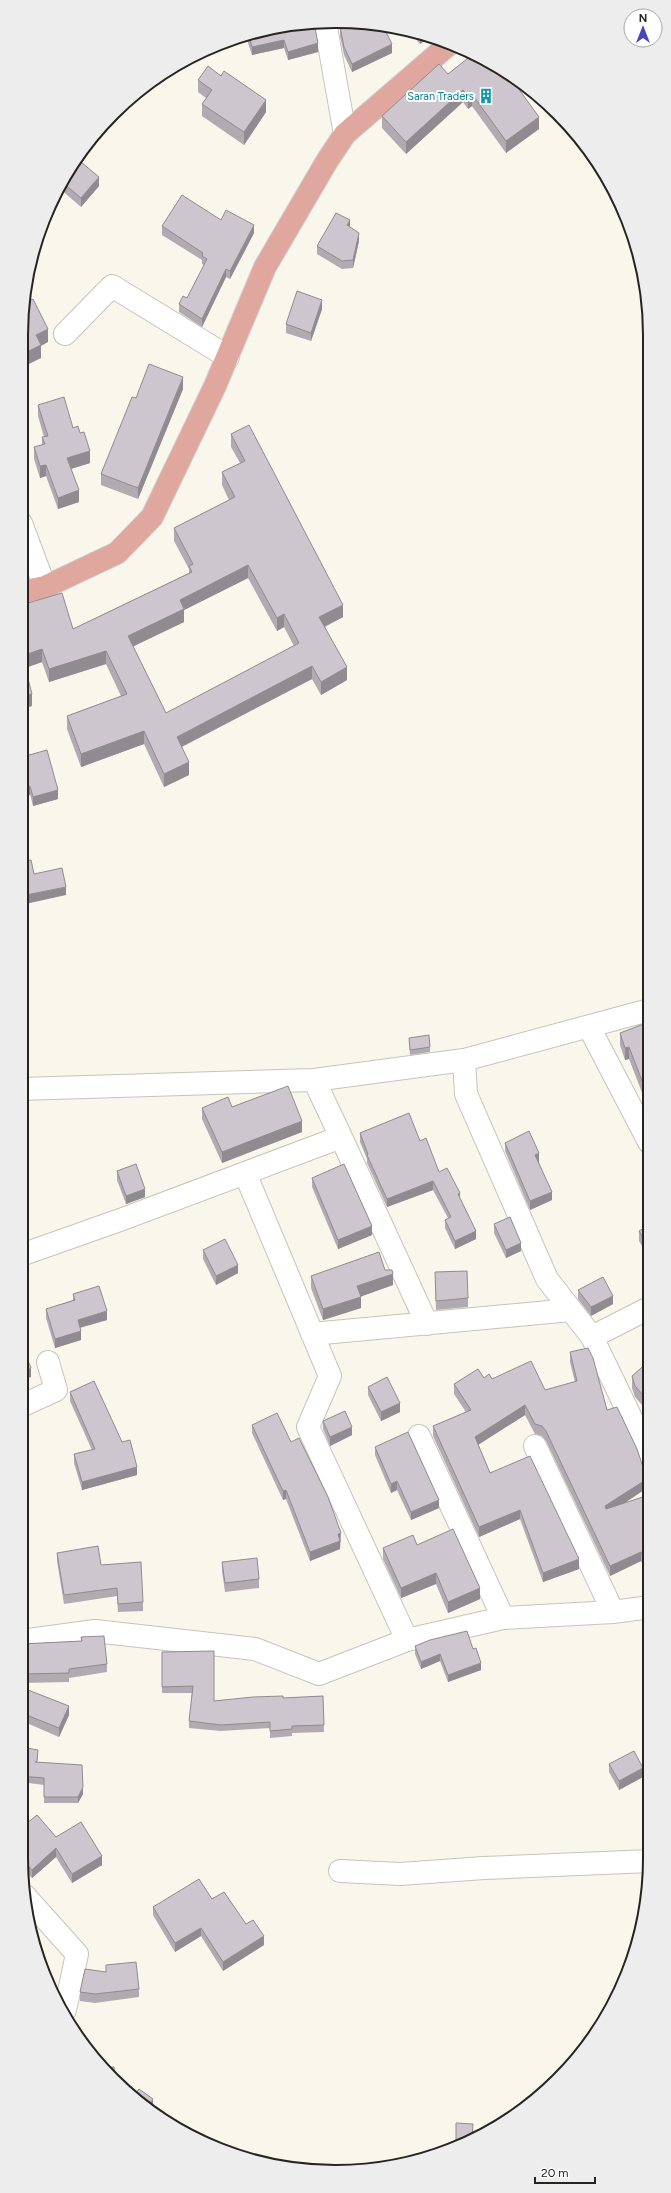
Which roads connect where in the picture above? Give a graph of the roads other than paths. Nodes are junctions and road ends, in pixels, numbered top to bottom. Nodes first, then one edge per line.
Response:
1 (327, 28) edge
2 (444, 48) edge
3 (345, 134) junction
4 (65, 334) dead end
5 (228, 357) junction
6 (28, 542) edge
7 (45, 588) junction
8 (28, 591) edge
9 (643, 1012) edge
10 (589, 1026) junction
11 (464, 1060) junction
12 (314, 1080) junction
13 (28, 1089) edge
14 (643, 1130) edge
15 (341, 1137) junction
16 (245, 1173) junction
17 (28, 1252) edge
18 (571, 1310) junction
19 (643, 1311) edge
20 (427, 1324) junction
21 (312, 1334) junction
22 (592, 1337) junction
23 (48, 1362) dead end
24 (28, 1403) edge
25 (419, 1436) dead end
26 (643, 1443) edge
27 (535, 1446) dead end
28 (643, 1608) edge
29 (613, 1612) junction
30 (503, 1618) junction
31 (28, 1639) edge
32 (407, 1640) junction
33 (643, 1861) edge
34 (340, 1871) dead end
35 (32, 1904) edge
36 (66, 2005) edge

1 - 3 street
2 - 3 main road
3 - 5 main road
4 - 5 street
5 - 7 main road
6 - 7 street
7 - 8 main road
9 - 10 street
10 - 11 street
10 - 14 street
11 - 12 street
11 - 18 street
12 - 13 street
12 - 15 street
15 - 16 street
15 - 20 street
16 - 17 street
16 - 21 street
18 - 20 street
18 - 22 street
19 - 22 street
20 - 21 street
21 - 32 street
22 - 26 street
23 - 24 street
25 - 30 street
27 - 29 street
28 - 29 street
29 - 30 street
30 - 32 street
31 - 32 street
33 - 34 street
35 - 36 street

